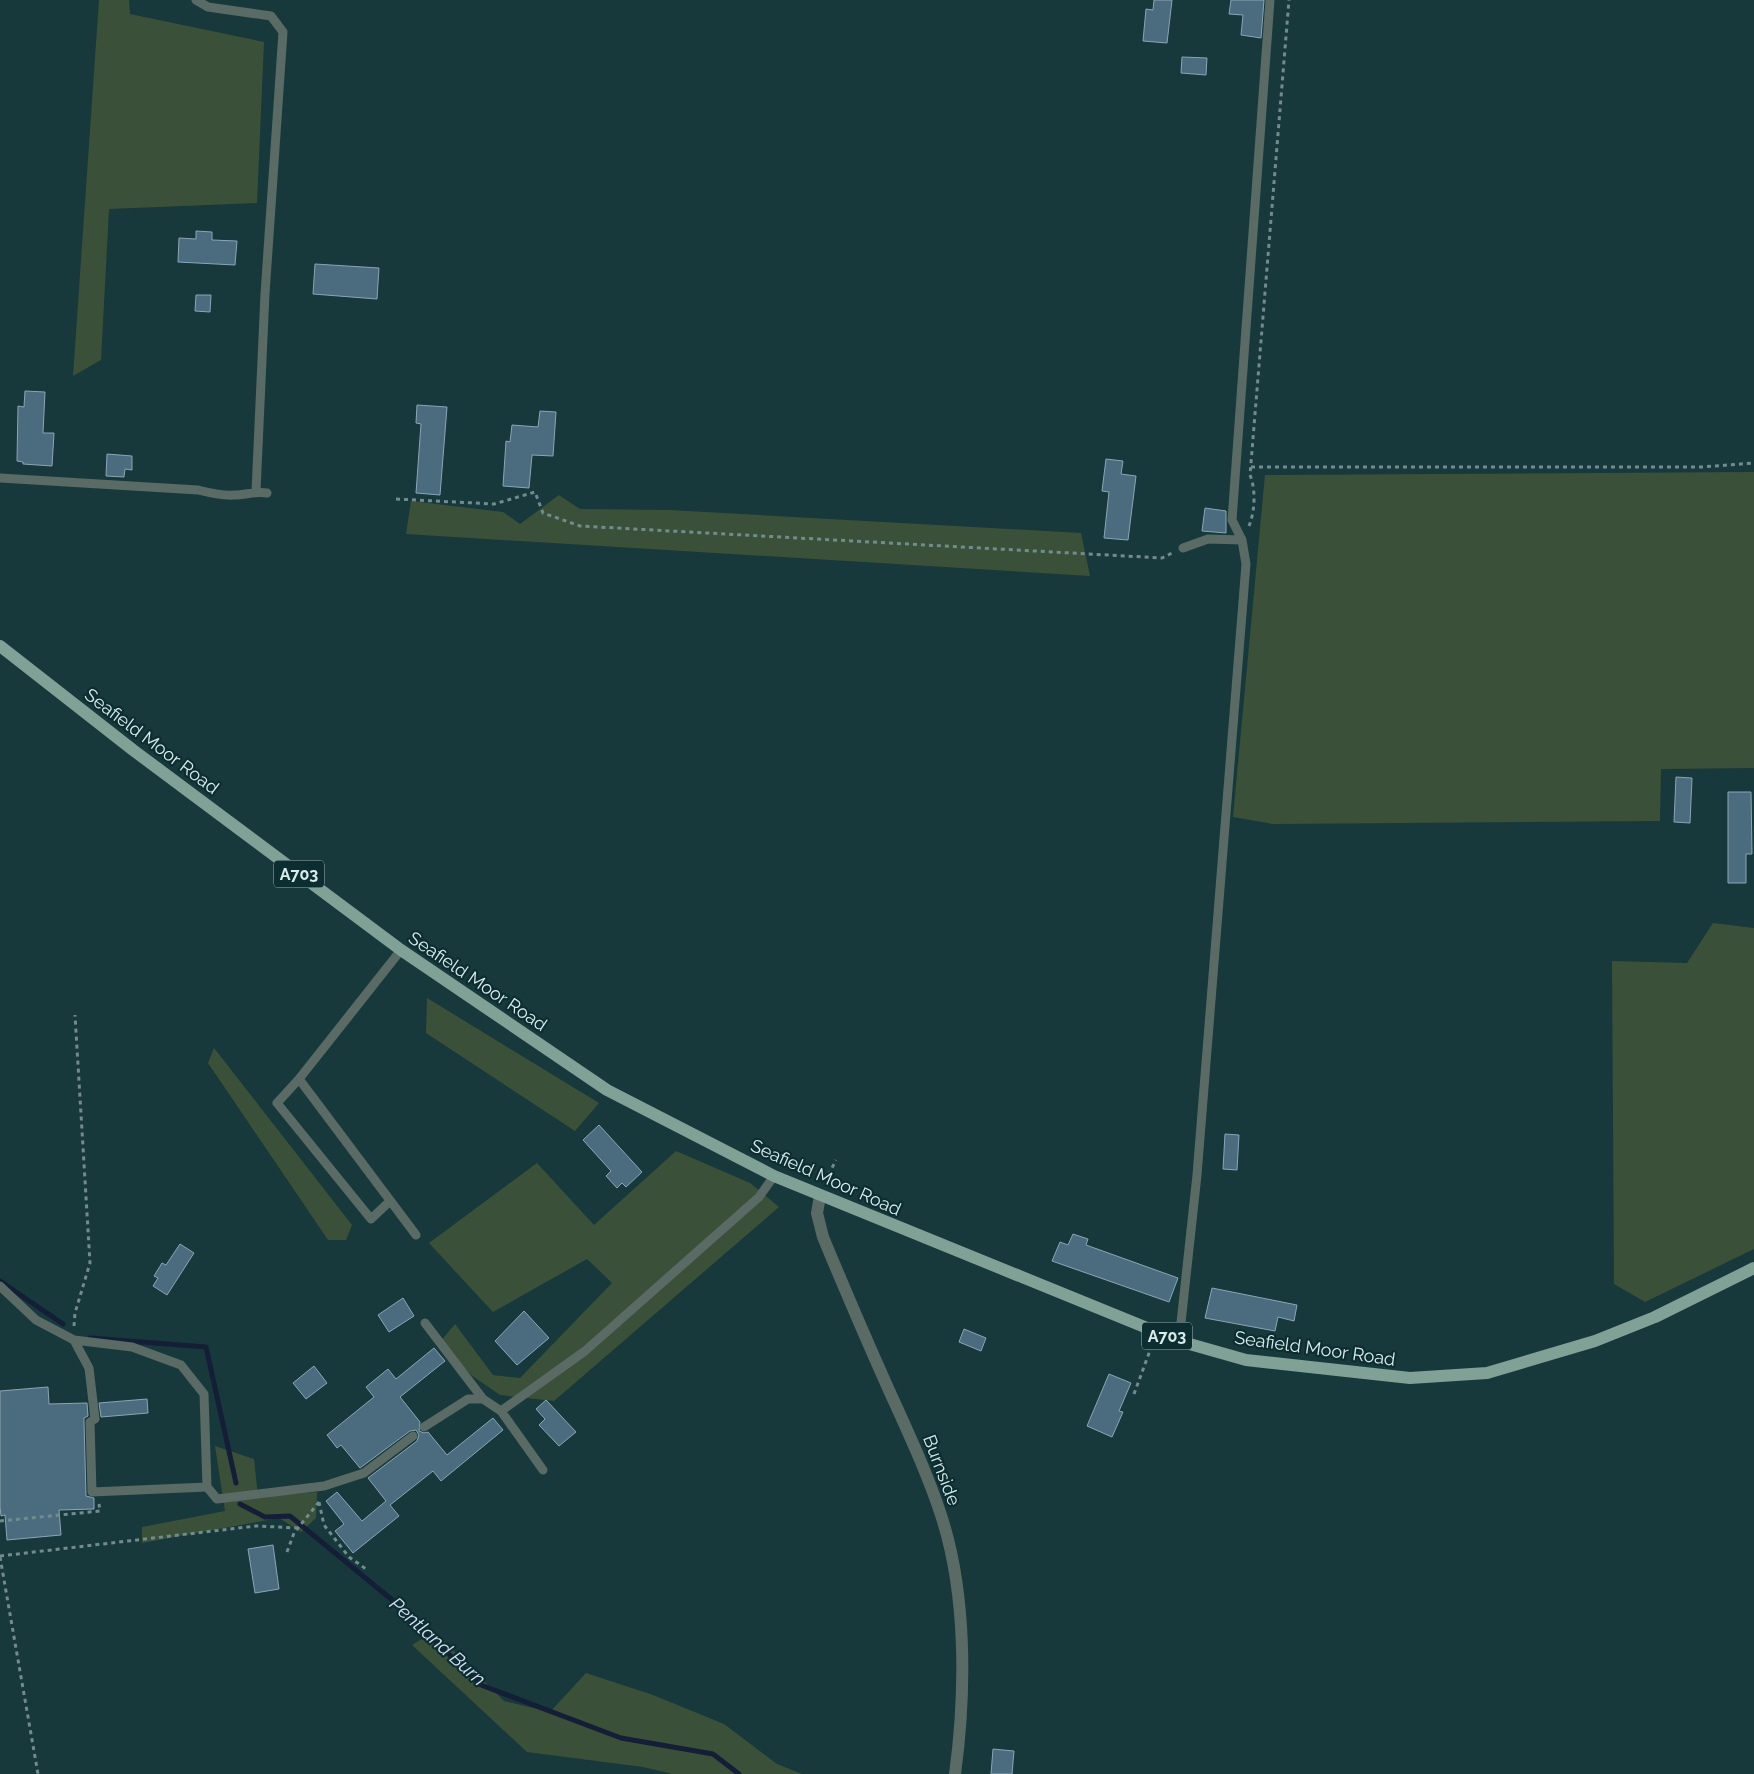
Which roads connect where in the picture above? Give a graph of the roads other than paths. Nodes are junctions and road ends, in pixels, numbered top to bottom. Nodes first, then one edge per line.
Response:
1 (196, 0) edge
2 (1270, 0) edge
3 (0, 478) edge
4 (256, 491) junction
5 (267, 493) dead end
6 (1242, 540) junction
7 (1183, 548) road end
8 (0, 646) edge
9 (401, 950) junction
10 (299, 1080) junction
11 (774, 1176) junction
12 (820, 1196) junction
13 (390, 1201) junction
14 (416, 1235) dead end
15 (1754, 1268) edge
16 (0, 1286) edge
17 (425, 1323) dead end
18 (74, 1340) junction
19 (1179, 1341) junction
20 (483, 1399) junction
21 (501, 1411) junction
22 (424, 1426) dead end
23 (413, 1436) dead end
24 (543, 1470) dead end
25 (207, 1487) junction
26 (955, 1774) edge

1 - 4 lane
2 - 6 lane
3 - 4 lane
4 - 5 lane
6 - 7 lane
6 - 19 lane
8 - 9 main road, Seafield Moor Road / A703
9 - 10 lane
9 - 11 main road, Seafield Moor Road / A703
10 - 13 lane
10 - 13 lane
11 - 12 main road, Seafield Moor Road / A703
11 - 21 lane
12 - 19 main road, Seafield Moor Road / A703
12 - 26 street, Burnside
13 - 14 lane
15 - 19 main road, Seafield Moor Road / A703
16 - 18 lane
17 - 20 lane
18 - 25 lane
18 - 25 lane
20 - 21 lane
20 - 22 lane
21 - 24 lane
23 - 25 lane

